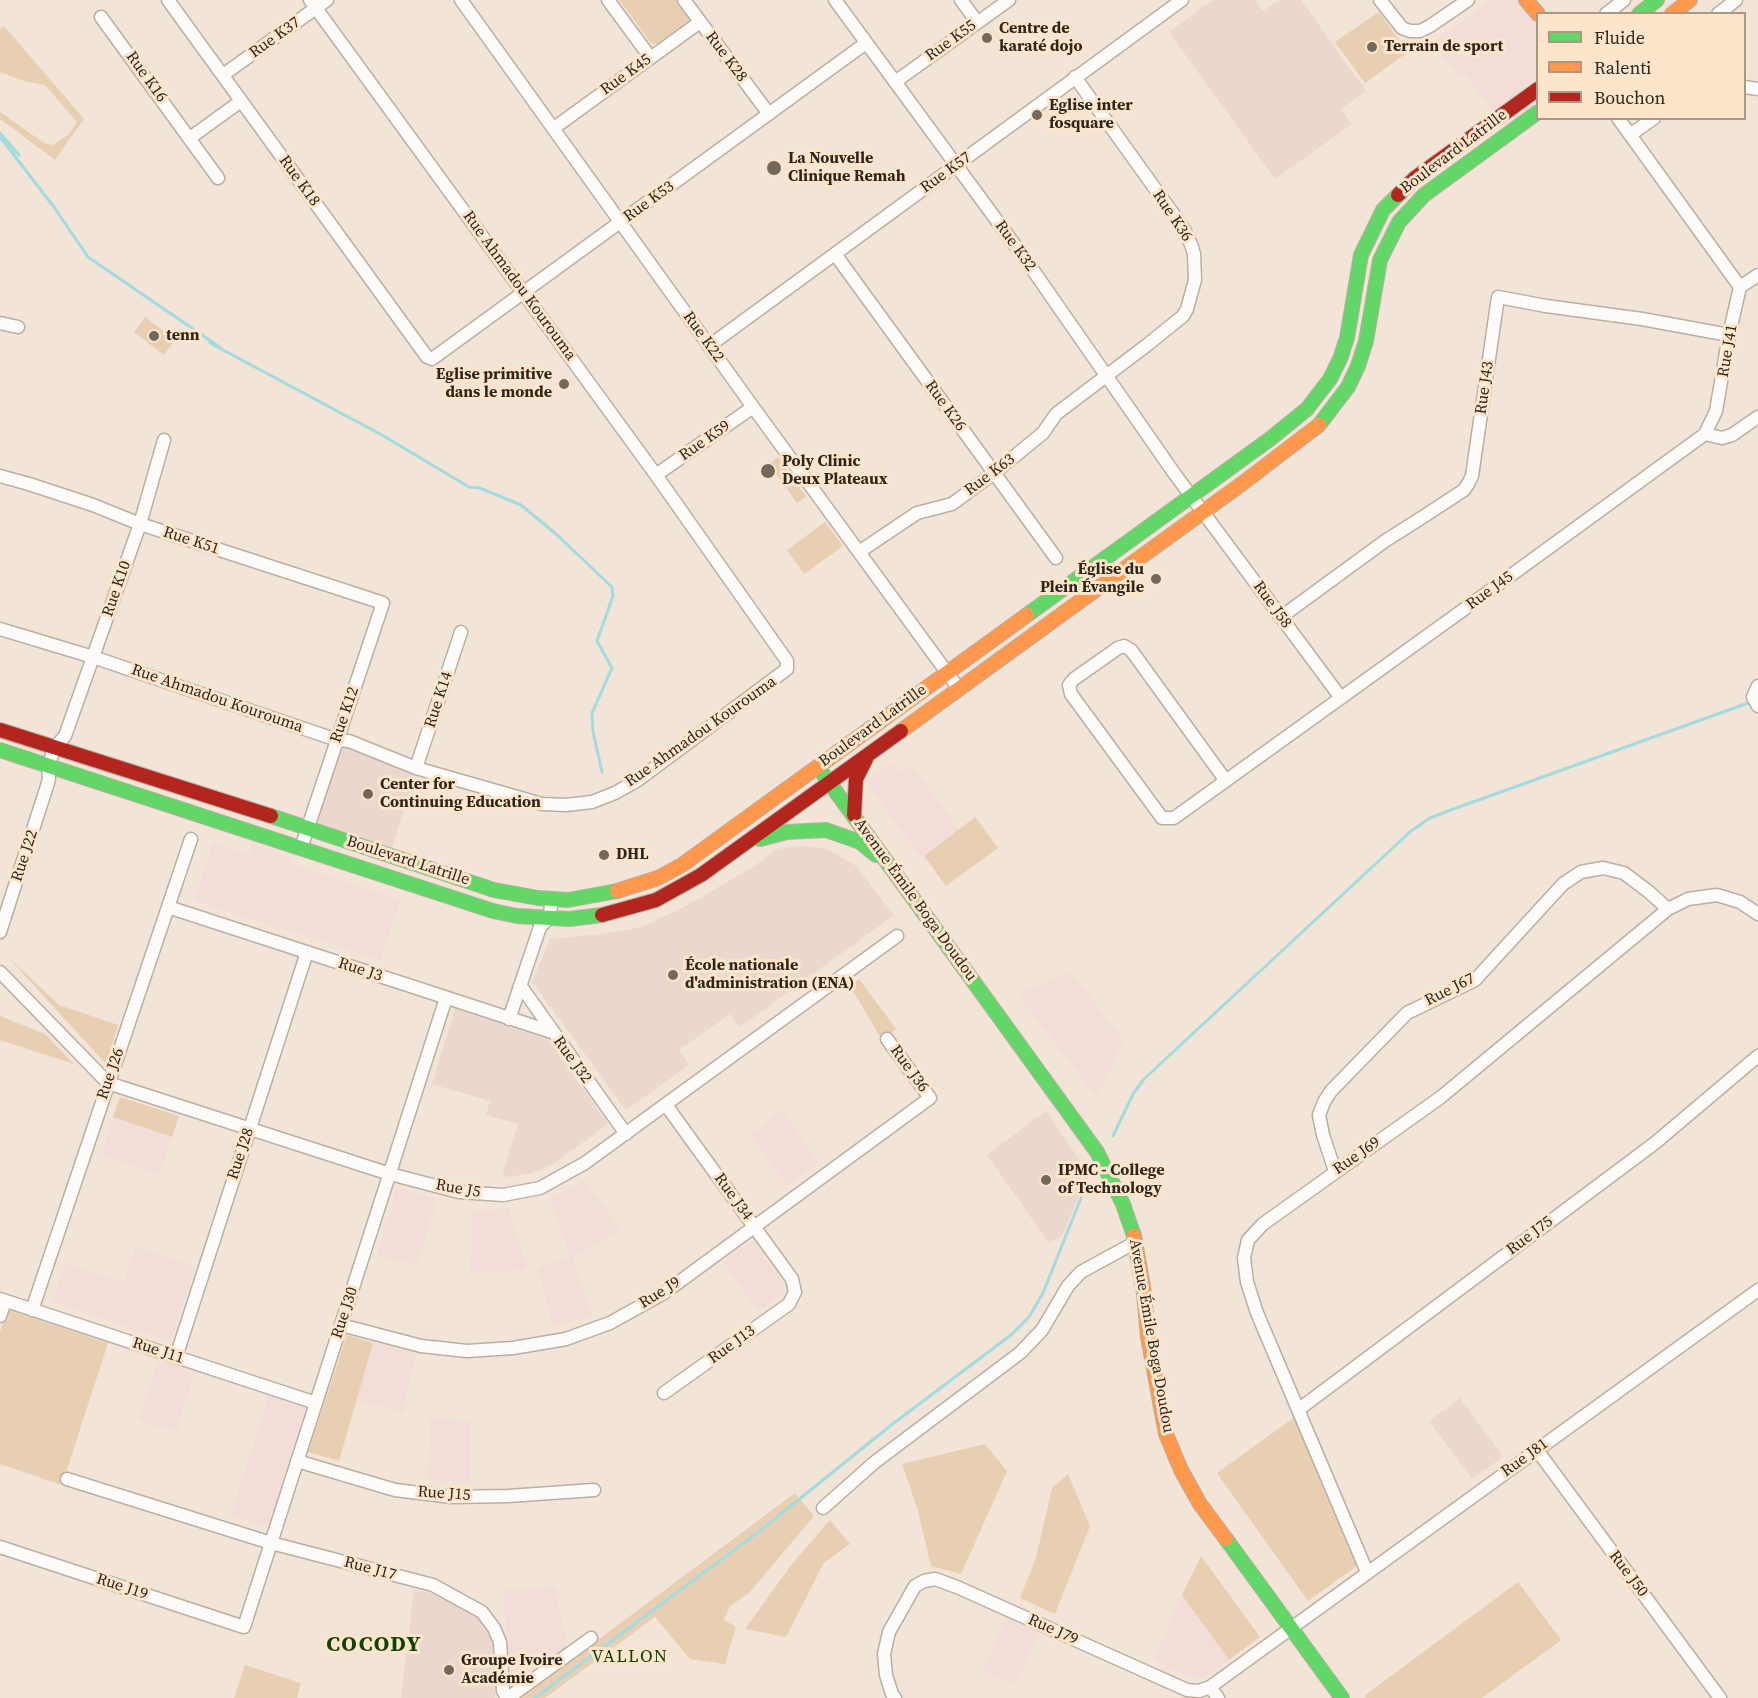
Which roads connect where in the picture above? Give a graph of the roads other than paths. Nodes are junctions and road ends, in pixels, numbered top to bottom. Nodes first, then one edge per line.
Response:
1 (168, 0) edge
2 (327, 0) edge
3 (461, 0) edge
4 (608, 0) edge
5 (684, 0) edge
6 (835, 0) edge
7 (961, 0) edge
8 (1008, 0) edge
9 (1182, 0) edge
10 (1380, 0) edge
11 (1468, 0) edge
12 (1526, 0) edge
13 (1624, 0) edge
14 (1657, 0) edge
15 (1690, 0) edge
16 (1736, 0) edge
17 (313, 4) edge
18 (1642, 9) edge
19 (1536, 12) edge
20 (1609, 12) edge
21 (1675, 12) edge
22 (1721, 12) edge
23 (101, 16) dead end
24 (700, 22) junction
25 (977, 22) junction
26 (866, 43) junction
27 (650, 57) junction
28 (223, 75) junction
29 (1075, 77) junction
30 (895, 82) junction
31 (1536, 90) edge
32 (241, 101) junction
33 (1536, 113) edge
34 (769, 114) junction
35 (1619, 120) edge
36 (1651, 120) edge
37 (554, 128) junction
38 (1630, 135) junction
39 (190, 138) junction
40 (956, 166) junction
41 (218, 177) dead end
42 (621, 222) junction
43 (835, 254) junction
44 (1758, 274) edge
45 (1740, 287) junction
46 (524, 293) junction
47 (0, 323) edge
48 (18, 327) dead end
49 (1729, 335) junction
50 (709, 346) junction
51 (432, 359) joint
52 (1106, 375) junction
53 (753, 407) junction
54 (1758, 417) edge
55 (1705, 434) junction
56 (164, 440) dead end
57 (994, 473) junction
58 (656, 475) junction
59 (0, 476) edge
60 (1190, 495) junction
61 (1203, 512) junction
62 (140, 524) junction
63 (859, 552) junction
64 (1056, 558) dead end
65 (383, 603) joint
66 (1281, 617) junction
67 (0, 629) edge
68 (461, 632) dead end
69 (93, 657) junction
70 (946, 672) junction
71 (1758, 686) edge
72 (959, 689) junction
73 (1341, 698) junction
74 (1758, 706) edge
75 (0, 730) edge
76 (65, 736) joint
77 (337, 740) junction
78 (61, 749) junction
79 (0, 750) edge
80 (869, 755) junction
81 (818, 766) junction
82 (416, 768) junction
83 (52, 772) junction
84 (1226, 781) junction
85 (830, 783) junction
86 (854, 815) junction
87 (307, 828) junction
88 (191, 838) dead end
89 (748, 842) junction
90 (301, 848) junction
91 (892, 868) junction
92 (545, 899) junction
93 (168, 907) junction
94 (1668, 909) junction
95 (1758, 914) edge
96 (542, 921) junction
97 (0, 932) edge
98 (897, 936) dead end
99 (307, 952) junction
100 (0, 972) edge
101 (520, 985) junction
102 (446, 998) junction
103 (508, 1019) junction
104 (552, 1032) junction
105 (887, 1039) dead end
106 (1758, 1056) edge
107 (108, 1083) junction
108 (930, 1098) joint
109 (666, 1105) junction
110 (250, 1129) junction
111 (626, 1134) junction
112 (1335, 1171) junction
113 (390, 1174) junction
114 (754, 1227) junction
115 (1136, 1242) junction
116 (1758, 1290) edge
117 (795, 1292) joint
118 (3, 1300) edge
119 (32, 1310) junction
120 (0, 1316) edge
121 (341, 1325) junction
122 (176, 1357) junction
123 (664, 1394) dead end
124 (316, 1403) junction
125 (1298, 1410) junction
126 (1537, 1449) junction
127 (297, 1461) junction
128 (67, 1479) dead end
129 (594, 1490) dead end
130 (823, 1508) dead end
131 (271, 1543) junction
132 (0, 1547) edge
133 (1367, 1572) junction
134 (244, 1628) joint
135 (1293, 1628) junction
136 (591, 1638) dead end
137 (1210, 1687) junction
138 (895, 1698) edge
139 (1218, 1698) edge
140 (1342, 1698) edge
141 (1720, 1698) edge

1 - 28 street, Rue K18
2 - 17 street, Rue K37
3 - 37 street, Rue K22
4 - 27 street
5 - 24 street, Rue K28
6 - 26 street, Rue K32
7 - 25 street
8 - 25 street, Rue K55
9 - 29 street, Rue K57
10 - 11 street
12 - 19 main road
13 - 20 street
14 - 18 main road
15 - 21 main road
16 - 22 street
17 - 28 street, Rue K37
17 - 46 street, Rue Ahmadou Kourouma
23 - 39 street, Rue K16
24 - 27 street, Rue K45
24 - 34 street, Rue K28
25 - 30 street, Rue K55
26 - 30 street, Rue K32
26 - 34 street, Rue K53
27 - 37 street, Rue K45
28 - 32 street, Rue K18
29 - 40 street, Rue K57
29 - 52 street, Rue K36
30 - 40 street, Rue K32
31 - 60 main road, Boulevard Latrille
32 - 39 street
32 - 51 street, Rue K18
33 - 61 main road, Boulevard Latrille
34 - 42 street, Rue K53
35 - 38 street
36 - 38 street
37 - 42 street, Rue K22
38 - 45 street
39 - 41 street, Rue K16
40 - 43 street, Rue K57
40 - 52 street, Rue K32
42 - 46 street, Rue K53
42 - 50 street, Rue K22
43 - 50 street, Rue K57
43 - 57 street, Rue K26
44 - 45 street
45 - 49 street, Rue J41
46 - 51 street, Rue K53
46 - 58 street, Rue Ahmadou Kourouma
47 - 48 street
49 - 55 street, Rue J41
49 - 66 street, Rue J43
50 - 53 street, Rue K22
52 - 57 street, Rue K63
52 - 60 street, Rue K32
53 - 58 street, Rue K59
53 - 63 street, Rue K22
54 - 55 street
55 - 73 street, Rue J45
56 - 62 street, Rue K10
57 - 63 street, Rue K63
57 - 64 street, Rue K26
58 - 82 street, Rue Ahmadou Kourouma
59 - 62 street, Rue K51
60 - 61 street, Rue J58
60 - 70 main road, Boulevard Latrille
61 - 66 street, Rue J58
61 - 72 main road, Boulevard Latrille
62 - 65 street, Rue K51
62 - 69 street, Rue K10
63 - 70 street, Rue K22
65 - 77 street, Rue K12
66 - 73 street, Rue J58
67 - 69 street, Rue Ahmadou Kourouma
68 - 82 street, Rue K14
69 - 76 street, Rue K10
69 - 77 street, Rue Ahmadou Kourouma
70 - 72 street, Rue K22
70 - 81 main road, Boulevard Latrille
71 - 74 street
72 - 80 main road, Boulevard Latrille
73 - 84 street, Rue J45
75 - 78 main road, Boulevard Latrille
76 - 78 street, Rue J22
77 - 82 street, Rue Ahmadou Kourouma
77 - 87 street, Rue K12
78 - 83 street, Rue J22
78 - 87 main road, Boulevard Latrille
79 - 83 main road, Boulevard Latrille
80 - 85 main road, Boulevard Latrille
80 - 86 main road
81 - 85 main road, Avenue Émile Boga Doudou
81 - 92 main road, Boulevard Latrille
83 - 90 main road, Boulevard Latrille
83 - 97 street, Rue J22
84 - 84 street, Rue J45
85 - 86 main road, Avenue Émile Boga Doudou
85 - 89 main road, Boulevard Latrille
86 - 91 main road, Avenue Émile Boga Doudou
87 - 90 street, Rue K12
87 - 92 main road, Boulevard Latrille
88 - 93 street, Rue J26
89 - 91 main road
89 - 96 main road, Boulevard Latrille
90 - 96 main road, Boulevard Latrille
91 - 115 main road, Avenue Émile Boga Doudou
92 - 96 street
93 - 99 street, Rue J3
93 - 107 street, Rue J26
94 - 95 street, Rue J69
94 - 112 street, Rue J69
94 - 112 street, Rue J67
96 - 101 street
98 - 109 street, Rue J5
99 - 102 street, Rue J3
99 - 110 street, Rue J28
100 - 107 street, Rue J5
101 - 103 street
101 - 104 street, Rue J32
102 - 103 street, Rue J3
102 - 113 street, Rue J30
103 - 104 street, Rue J3
104 - 111 street, Rue J32
105 - 108 street, Rue J36
106 - 125 street, Rue J75
107 - 110 street, Rue J5
107 - 119 street, Rue J26
108 - 114 street, Rue J9
109 - 111 street, Rue J5
109 - 114 street, Rue J34
110 - 113 street, Rue J5
110 - 122 street, Rue J28
111 - 113 street, Rue J5
112 - 125 street, Rue J69
113 - 121 street, Rue J30
114 - 117 street, Rue J34
114 - 121 street, Rue J9
115 - 130 street
115 - 135 main road, Avenue Émile Boga Doudou
116 - 126 street, Rue J81
117 - 123 street, Rue J13
118 - 119 street, Rue J11
118 - 120 street
119 - 122 street, Rue J11
121 - 124 street, Rue J30
122 - 124 street, Rue J11
124 - 127 street, Rue J30
125 - 133 street, Rue J69
126 - 133 street, Rue J81
126 - 141 street, Rue J50
127 - 129 street, Rue J15
127 - 131 street, Rue J30
128 - 131 street, Rue J17
131 - 134 street, Rue J30
131 - 136 street, Rue J17
132 - 134 street, Rue J19
133 - 135 street, Rue J81
135 - 137 street
135 - 140 main road, Avenue Émile Boga Doudou
137 - 138 street, Rue J79
137 - 139 street

